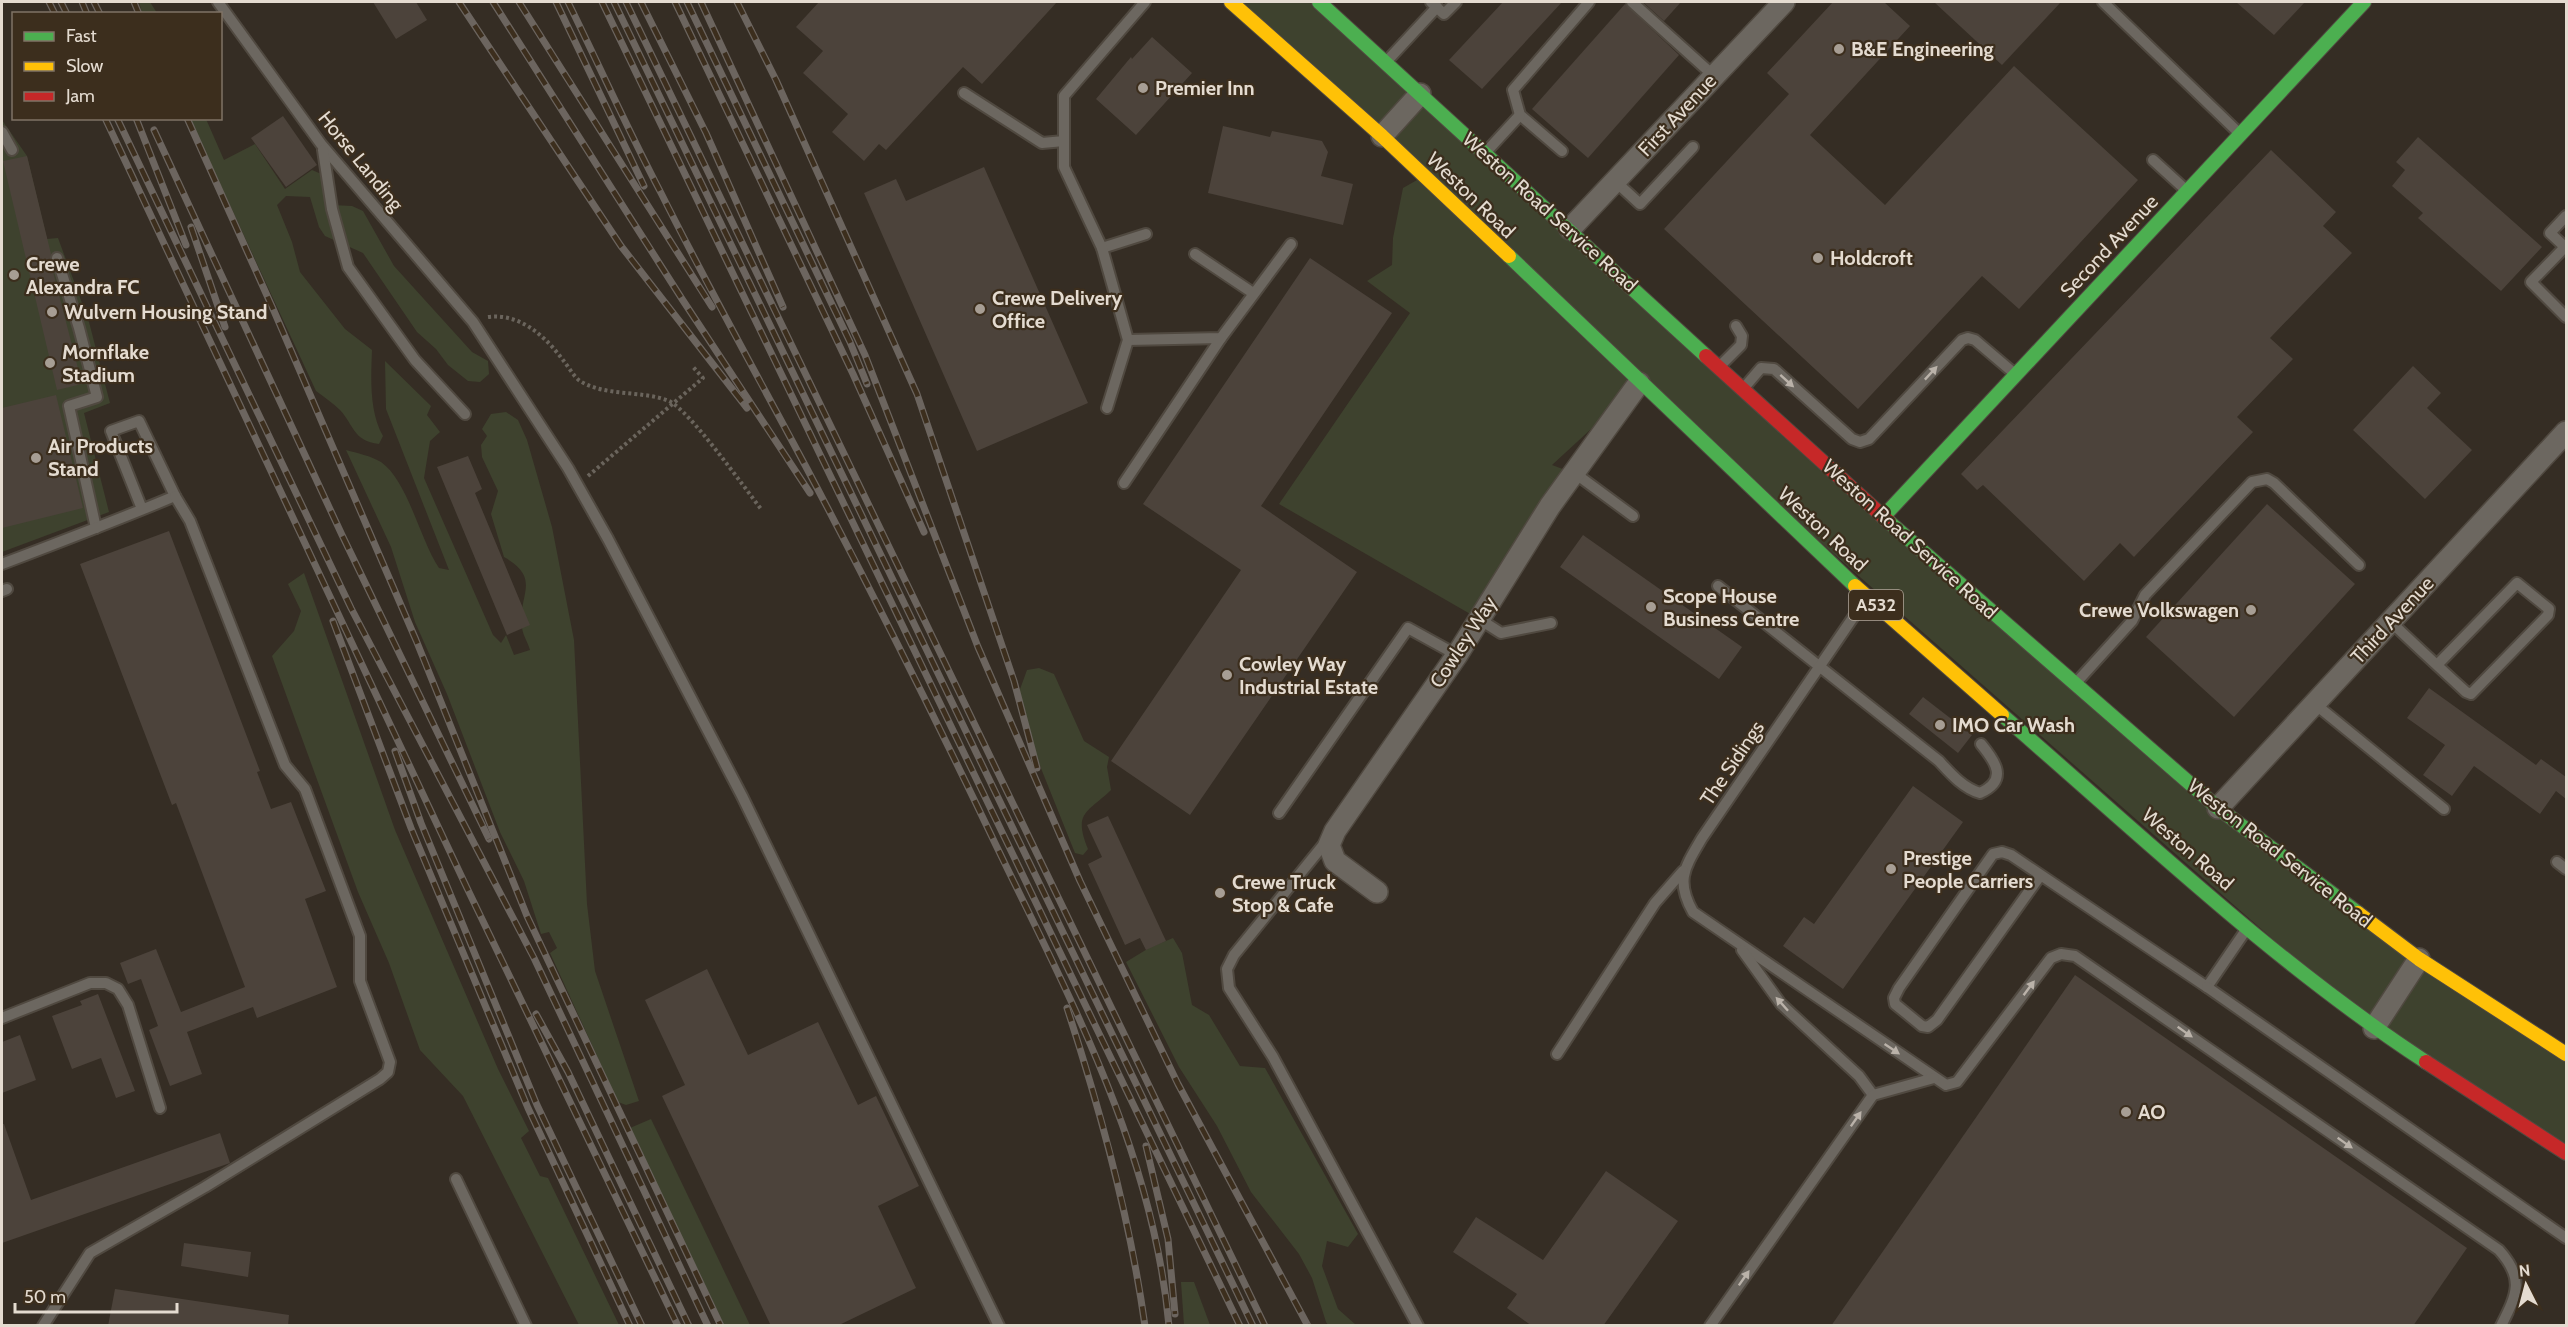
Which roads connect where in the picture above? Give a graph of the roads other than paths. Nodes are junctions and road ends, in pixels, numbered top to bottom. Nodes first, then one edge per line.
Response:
1 (218, 2) edge
2 (1145, 2) edge
3 (1231, 2) edge
4 (1319, 2) edge
5 (1456, 2) edge
6 (1589, 2) edge
7 (1632, 2) edge
8 (1784, 2) edge
9 (2103, 2) edge
10 (2364, 2) edge
11 (1434, 4) edge
12 (1384, 64) junction
13 (1714, 76) junction
14 (964, 93) dead end
15 (1420, 94) junction
16 (1520, 115) junction
17 (2, 132) edge
18 (2240, 134) junction
19 (1382, 136) junction
20 (1064, 141) junction
21 (321, 144) junction
22 (1693, 147) dead end
23 (12, 150) dead end
24 (1562, 151) dead end
25 (1485, 153) junction
26 (2153, 160) dead end
27 (1615, 181) junction
28 (2187, 191) junction
29 (2566, 216) edge
30 (1570, 229) junction
31 (1146, 234) dead end
32 (1291, 244) dead end
33 (1101, 248) junction
34 (1195, 254) dead end
35 (57, 258) dead end
36 (1253, 293) junction
37 (2566, 317) edge
38 (1736, 326) dead end
39 (1221, 338) junction
40 (1128, 340) junction
41 (1720, 367) junction
42 (2016, 375) junction
43 (1639, 383) junction
44 (1743, 389) junction
45 (1107, 408) dead end
46 (465, 414) dead end
47 (2566, 432) edge
48 (1575, 474) junction
49 (1124, 483) dead end
50 (175, 496) junction
51 (142, 510) junction
52 (1633, 516) dead end
53 (1883, 517) junction
54 (96, 528) junction
55 (2, 564) edge
56 (2359, 565) dead end
57 (1718, 586) dead end
58 (1867, 597) junction
59 (1479, 619) junction
60 (2391, 622) junction
61 (1551, 623) dead end
62 (1456, 655) junction
63 (1821, 665) junction
64 (2436, 665) junction
65 (2075, 684) junction
66 (2315, 704) junction
67 (1981, 744) dead end
68 (2218, 808) junction
69 (2444, 809) dead end
70 (1279, 813) dead end
71 (1335, 831) junction
72 (1683, 871) junction
73 (2040, 876) junction
74 (1377, 892) dead end
75 (2248, 928) junction
76 (1736, 942) junction
77 (2419, 959) junction
78 (2207, 987) junction
79 (2, 1018) edge
80 (2374, 1028) junction
81 (1557, 1054) dead end
82 (2566, 1054) edge
83 (1934, 1078) junction
84 (1873, 1095) junction
85 (160, 1108) dead end
86 (2566, 1153) edge
87 (456, 1179) dead end
88 (2566, 1238) edge
89 (43, 1326) edge
90 (526, 1326) edge
91 (999, 1326) edge
92 (1418, 1326) edge
93 (1710, 1326) edge
94 (2501, 1326) edge

1 - 21 lane, Horse Landing
2 - 20 lane
3 - 19 street, Weston Road / A532
4 - 12 street, Weston Road Service Road
5 - 11 lane
6 - 16 lane
7 - 13 lane
8 - 13 street, First Avenue
9 - 18 lane
10 - 18 street, Second Avenue
11 - 12 lane
12 - 15 street, Weston Road Service Road
13 - 27 street, First Avenue
14 - 20 lane
15 - 19 street
15 - 25 street, Weston Road Service Road
16 - 24 lane
16 - 25 lane
17 - 23 lane
18 - 28 street, Second Avenue
19 - 43 street, Weston Road / A532
20 - 33 lane
21 - 46 lane
21 - 91 lane, Horse Landing
22 - 27 lane
25 - 30 street, Weston Road Service Road
26 - 28 lane
27 - 30 street, First Avenue
28 - 42 street, Second Avenue
29 - 37 lane
30 - 41 street, Weston Road Service Road
31 - 33 lane
32 - 36 lane
33 - 40 lane
34 - 36 lane
35 - 54 lane
36 - 39 lane
38 - 41 lane
39 - 40 lane
39 - 49 lane
40 - 45 lane
41 - 44 street, Weston Road Service Road
44 -> 42 lane
42 - 53 street, Second Avenue
43 - 48 street, Cowley Way
43 - 58 street, Weston Road / A532
44 - 53 street, Weston Road Service Road
47 - 60 street, Third Avenue
48 - 52 lane
48 - 59 street, Cowley Way
50 - 51 lane
50 - 51 lane
50 - 89 lane
51 - 54 lane
53 - 65 street, Weston Road Service Road
54 - 55 lane
56 - 65 lane
57 - 63 lane
58 - 63 lane, The Sidings
58 - 75 street, Weston Road / A532
59 - 61 lane
59 - 62 street, Cowley Way
60 - 64 lane
60 - 66 street, Third Avenue
62 - 70 lane
62 - 71 street, Cowley Way
63 - 67 lane
63 - 72 lane, The Sidings
64 - 64 lane
65 - 68 street, Weston Road Service Road
66 - 68 street, Third Avenue
66 - 69 lane
68 - 77 street, Weston Road Service Road
71 - 74 street
71 - 92 lane
72 - 76 lane
72 - 81 lane, The Sidings
73 - 73 lane
73 - 78 lane
75 - 78 lane
75 - 80 street, Weston Road / A532
76 -> 83 lane
84 -> 76 lane
77 - 80 street
77 - 82 street, Weston Road Service Road
78 - 88 lane
79 - 85 lane
80 - 86 street, Weston Road / A532
83 - 84 lane
83 -> 94 lane
93 -> 84 lane
87 - 90 lane

